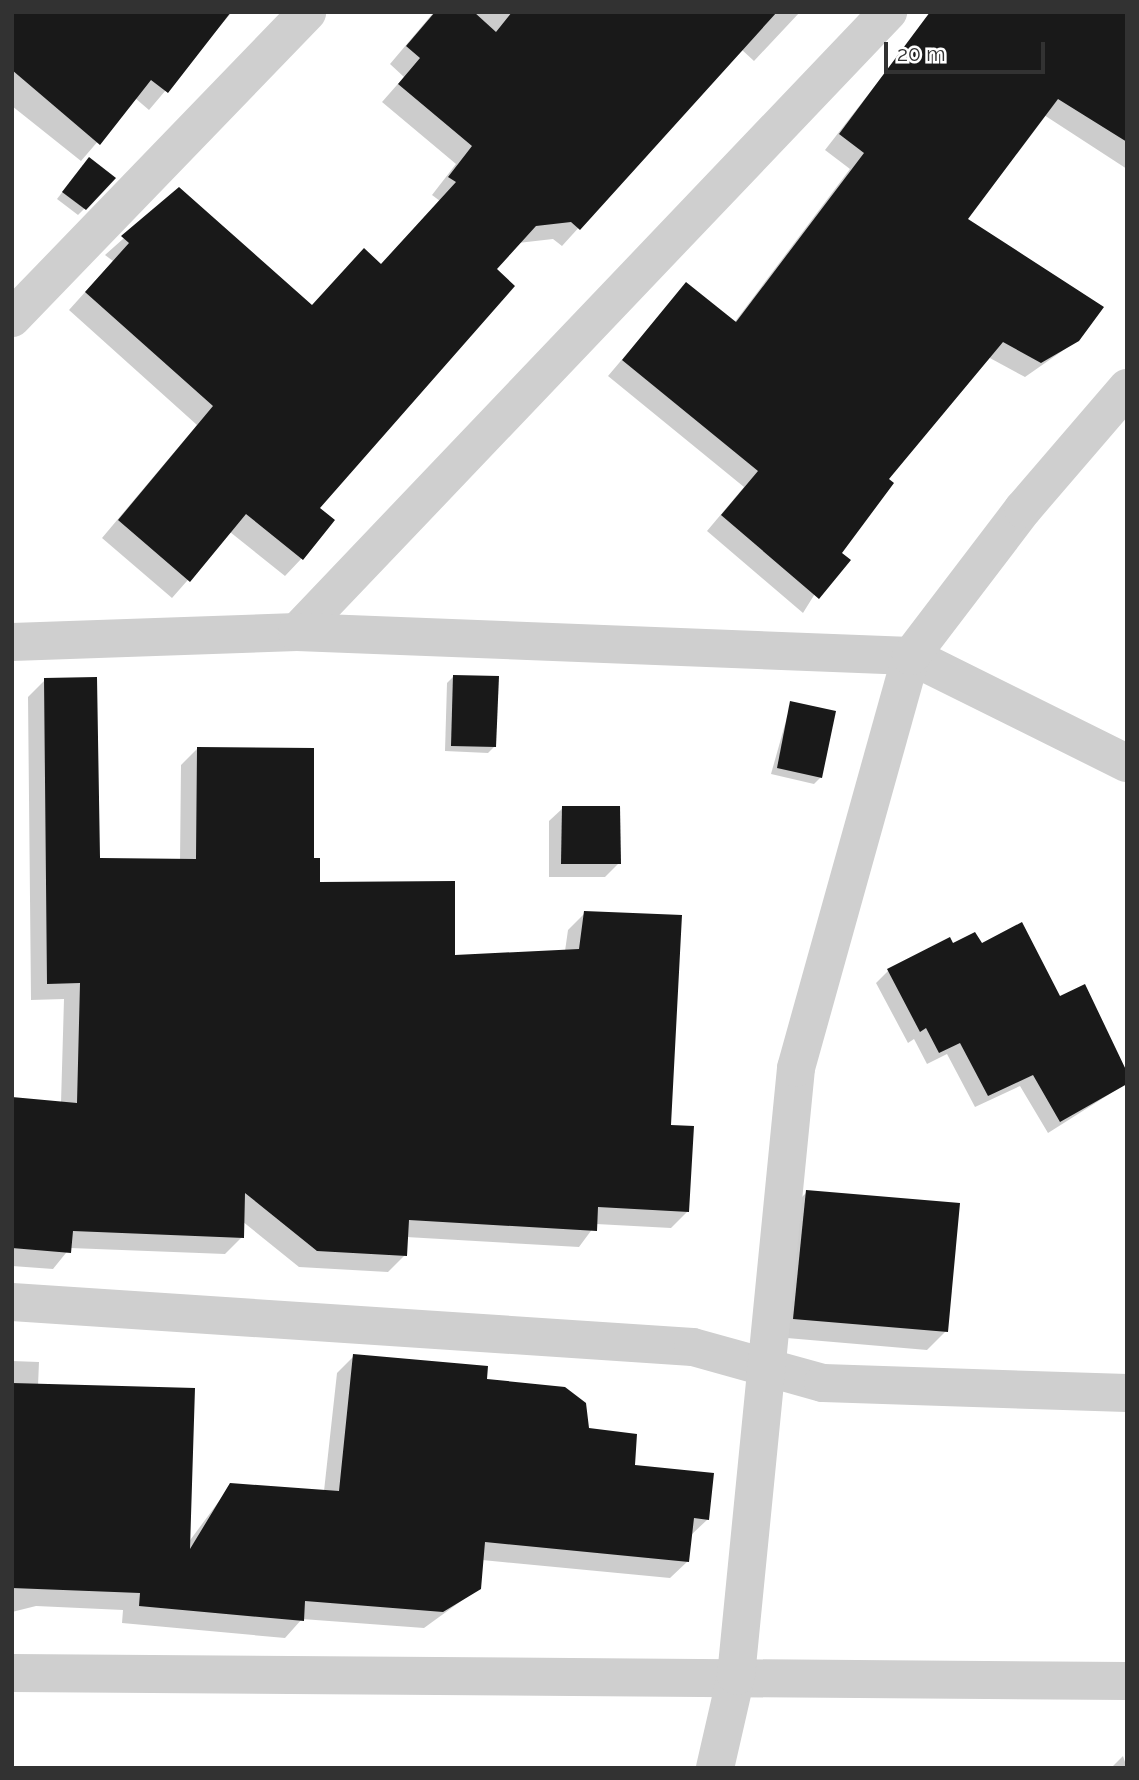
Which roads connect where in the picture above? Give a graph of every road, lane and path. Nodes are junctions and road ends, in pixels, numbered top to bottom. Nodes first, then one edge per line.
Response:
1 (307, 12) edge
2 (888, 12) edge
3 (12, 318) edge
4 (1127, 388) edge
5 (297, 632) junction
6 (12, 642) edge
7 (911, 656) junction
8 (1127, 763) edge
9 (12, 1302) edge
10 (763, 1366) junction
11 (1127, 1393) edge
12 (12, 1673) edge
13 (736, 1676) junction
14 (1127, 1681) edge
15 (715, 1768) edge

1 - 3 street
2 - 5 street
4 - 7 street
5 - 6 street
5 - 7 street
7 - 8 street
7 - 10 street
9 - 10 street
10 - 11 street
10 - 13 street
12 - 13 street
13 - 14 street
13 - 15 street

